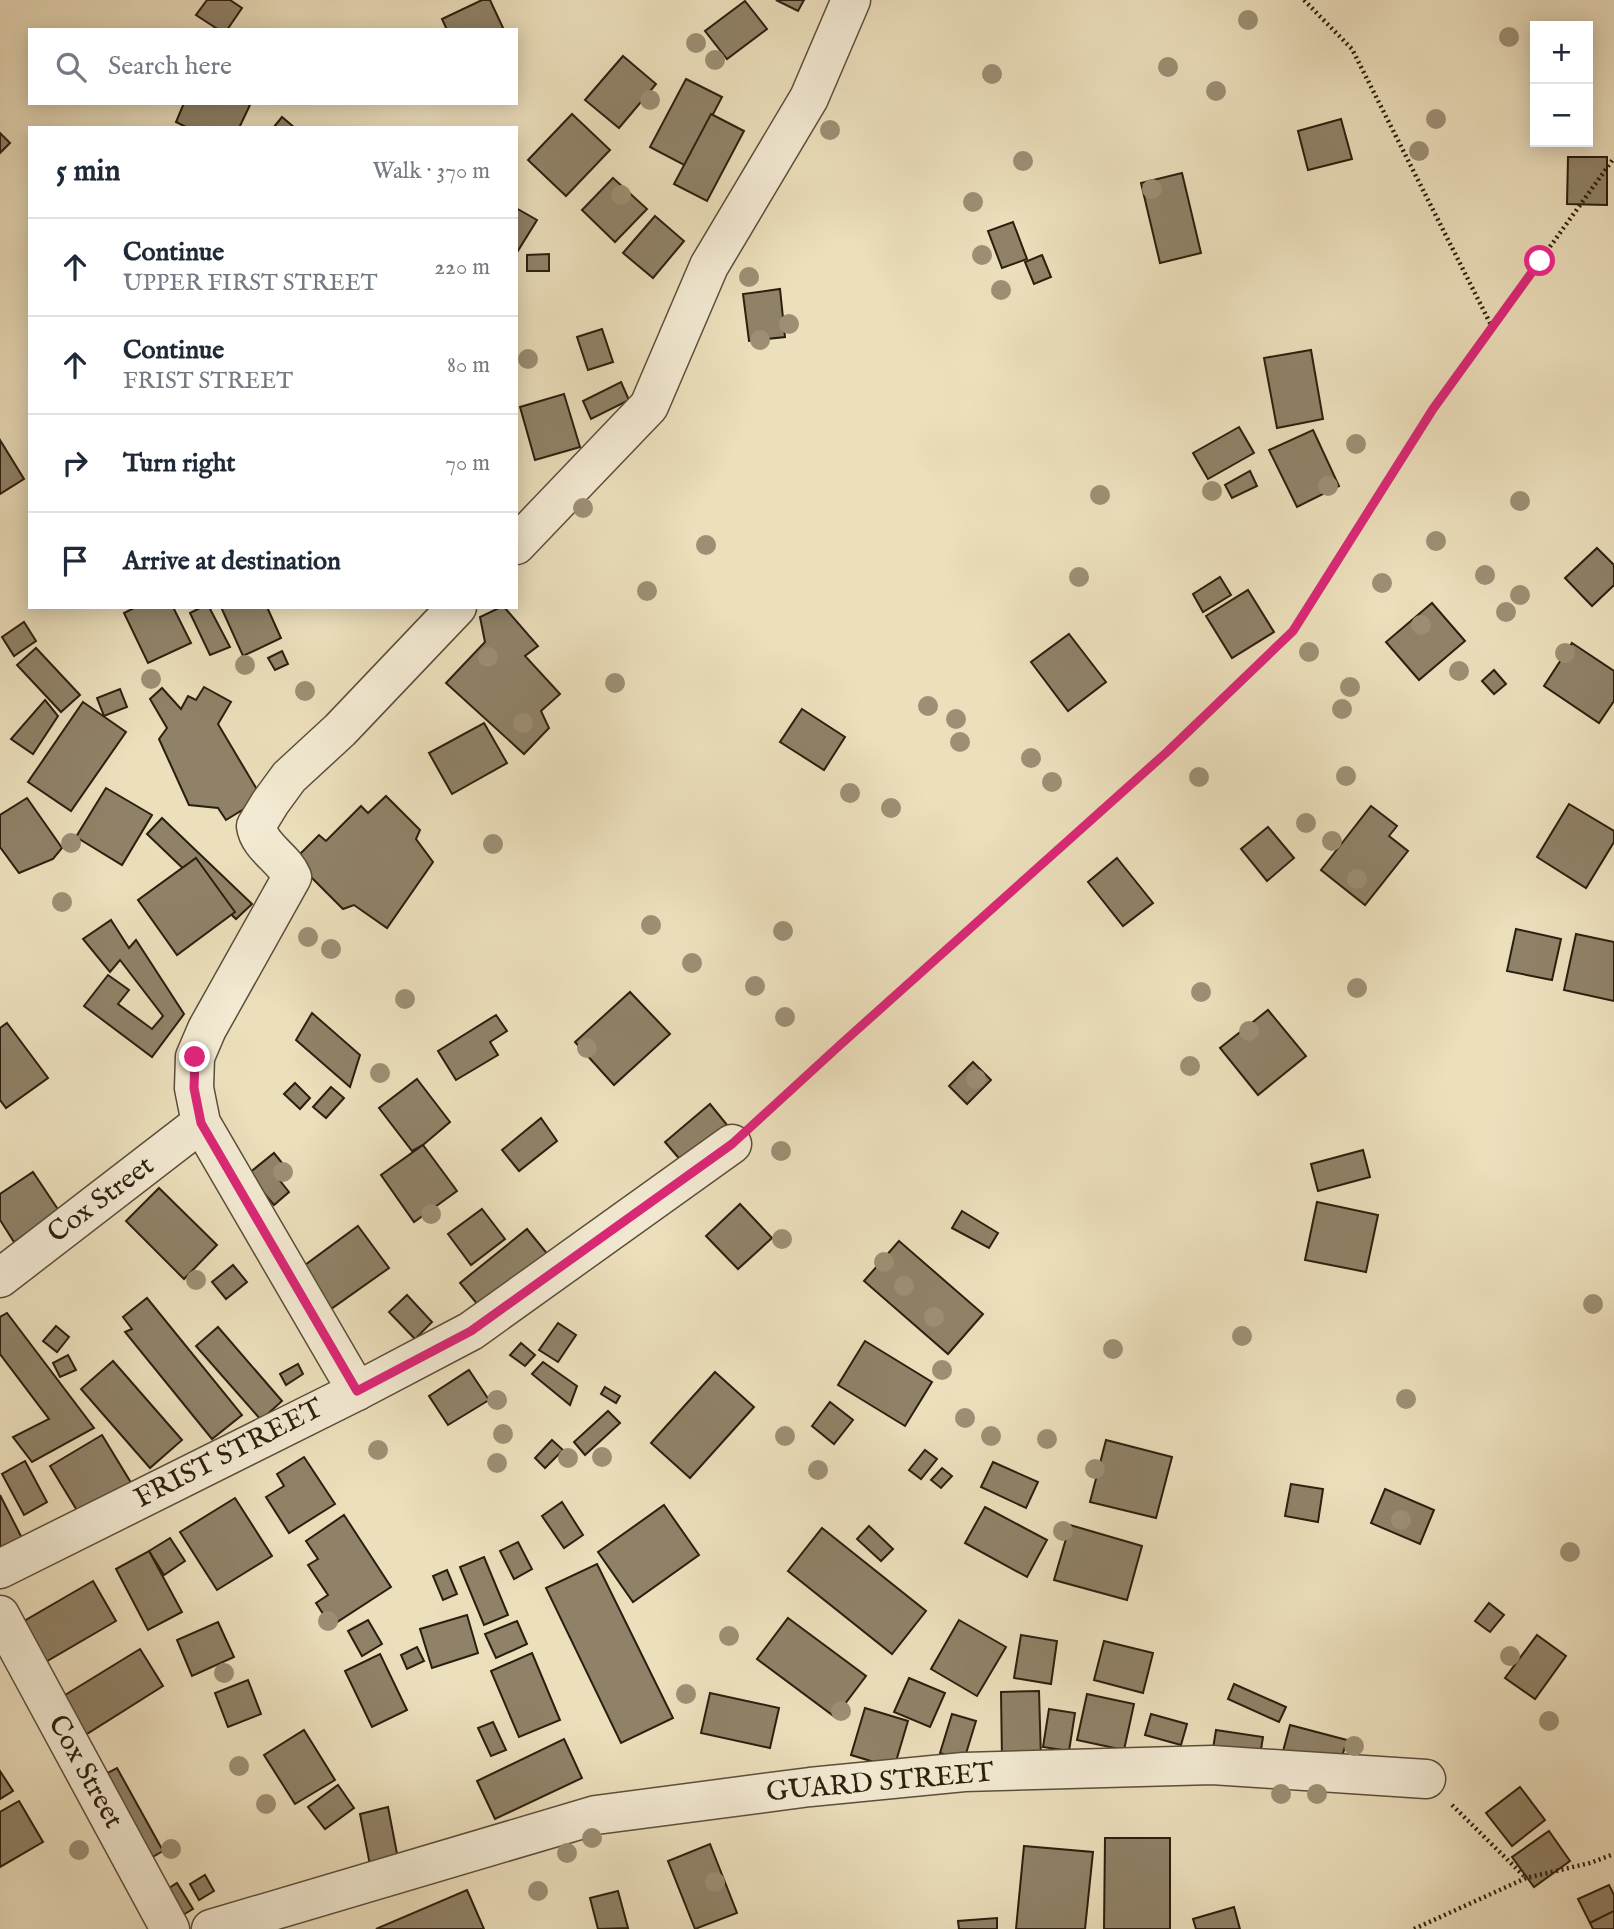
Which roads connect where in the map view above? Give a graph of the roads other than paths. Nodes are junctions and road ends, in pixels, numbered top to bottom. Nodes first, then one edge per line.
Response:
1 (851, 0) edge
2 (518, 543) edge
3 (455, 609) edge
4 (201, 1123) junction
5 (732, 1144) road end
6 (0, 1278) edge
7 (357, 1391) junction
8 (0, 1569) edge
9 (0, 1615) edge
10 (1426, 1779) road end
11 (170, 1929) edge
12 (211, 1929) edge

1 - 2 street
3 - 4 street
4 - 6 street, Cox Street
4 - 7 street
5 - 7 street, FRIST STREET
7 - 8 street, FRIST STREET
9 - 11 street, Cox Street
10 - 12 street, GUARD STREET

